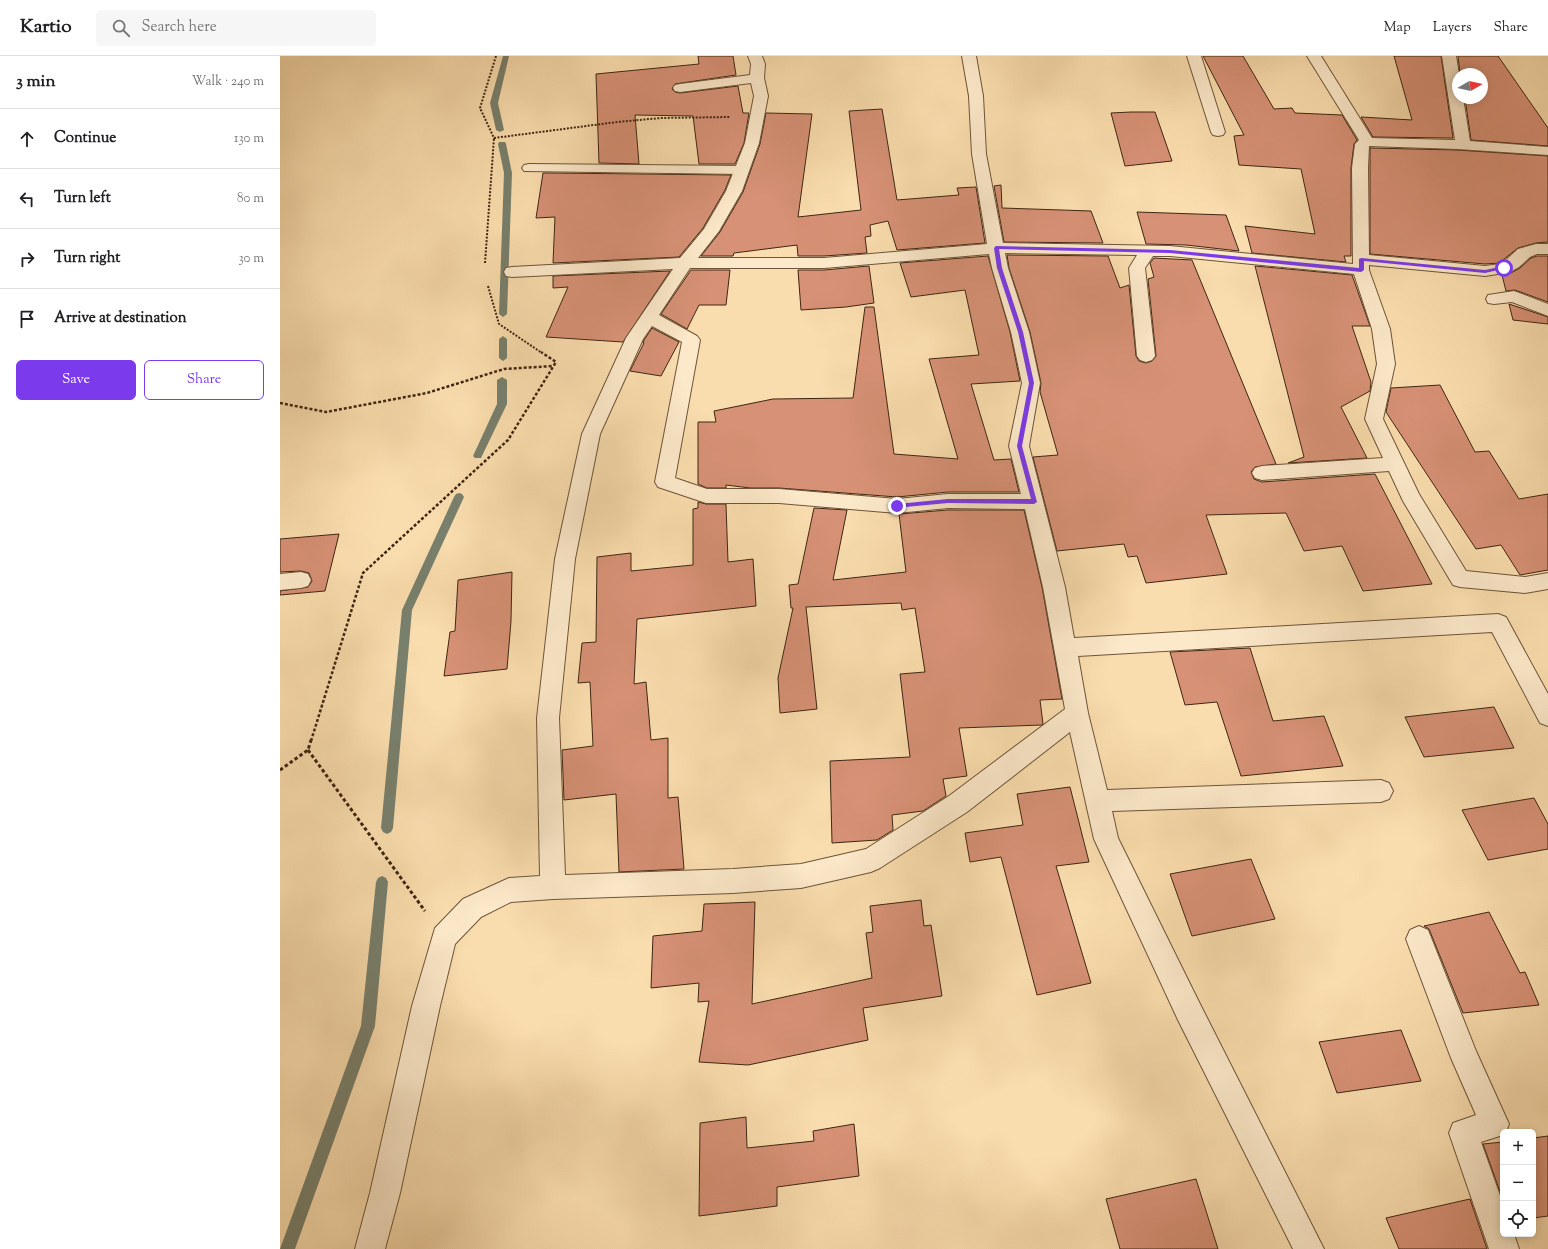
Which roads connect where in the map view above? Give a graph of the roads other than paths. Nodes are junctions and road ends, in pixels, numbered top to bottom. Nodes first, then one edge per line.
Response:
1 (754, 56) edge
2 (969, 56) edge
3 (1194, 56) edge
4 (1314, 56) edge
5 (1449, 56) edge
6 (757, 78) junction
7 (680, 88) dead end
8 (1218, 132) dead end
9 (1367, 142) junction
10 (1463, 144) junction
11 (1548, 151) edge
12 (529, 168) dead end
13 (742, 170) junction
14 (996, 248) junction
15 (1548, 249) edge
16 (1148, 250) junction
17 (685, 263) junction
18 (1361, 265) junction
19 (512, 272) dead end
20 (1494, 299) dead end
21 (1548, 310) edge
22 (649, 317) junction
23 (1146, 356) dead end
24 (1395, 464) junction
25 (1262, 473) dead end
26 (1034, 502) junction
27 (302, 580) dead end
28 (1548, 581) edge
29 (280, 582) edge
30 (1066, 648) junction
31 (1077, 713) junction
32 (1548, 716) edge
33 (1381, 791) dead end
34 (1097, 801) junction
35 (553, 887) junction
36 (1419, 939) dead end
37 (370, 1249) edge
38 (1309, 1249) edge
39 (1504, 1249) edge

1 - 6 street
2 - 14 street
3 - 8 street
4 - 9 street
5 - 10 street
6 - 7 street
6 - 13 street
9 - 10 street
9 - 18 street
10 - 11 street
12 - 13 lane
13 - 17 street
14 - 16 street
14 - 17 street
14 - 26 street
15 - 18 street
16 - 18 street
16 - 23 street
17 - 19 street
17 - 22 street
18 - 24 street
20 - 21 street
22 - 26 street
22 - 35 street
24 - 25 street
24 - 28 street
26 - 30 street
27 - 29 street
30 - 31 street
30 - 32 street
31 - 34 street
31 - 35 street
33 - 34 street
34 - 38 street
35 - 37 street
36 - 39 street

